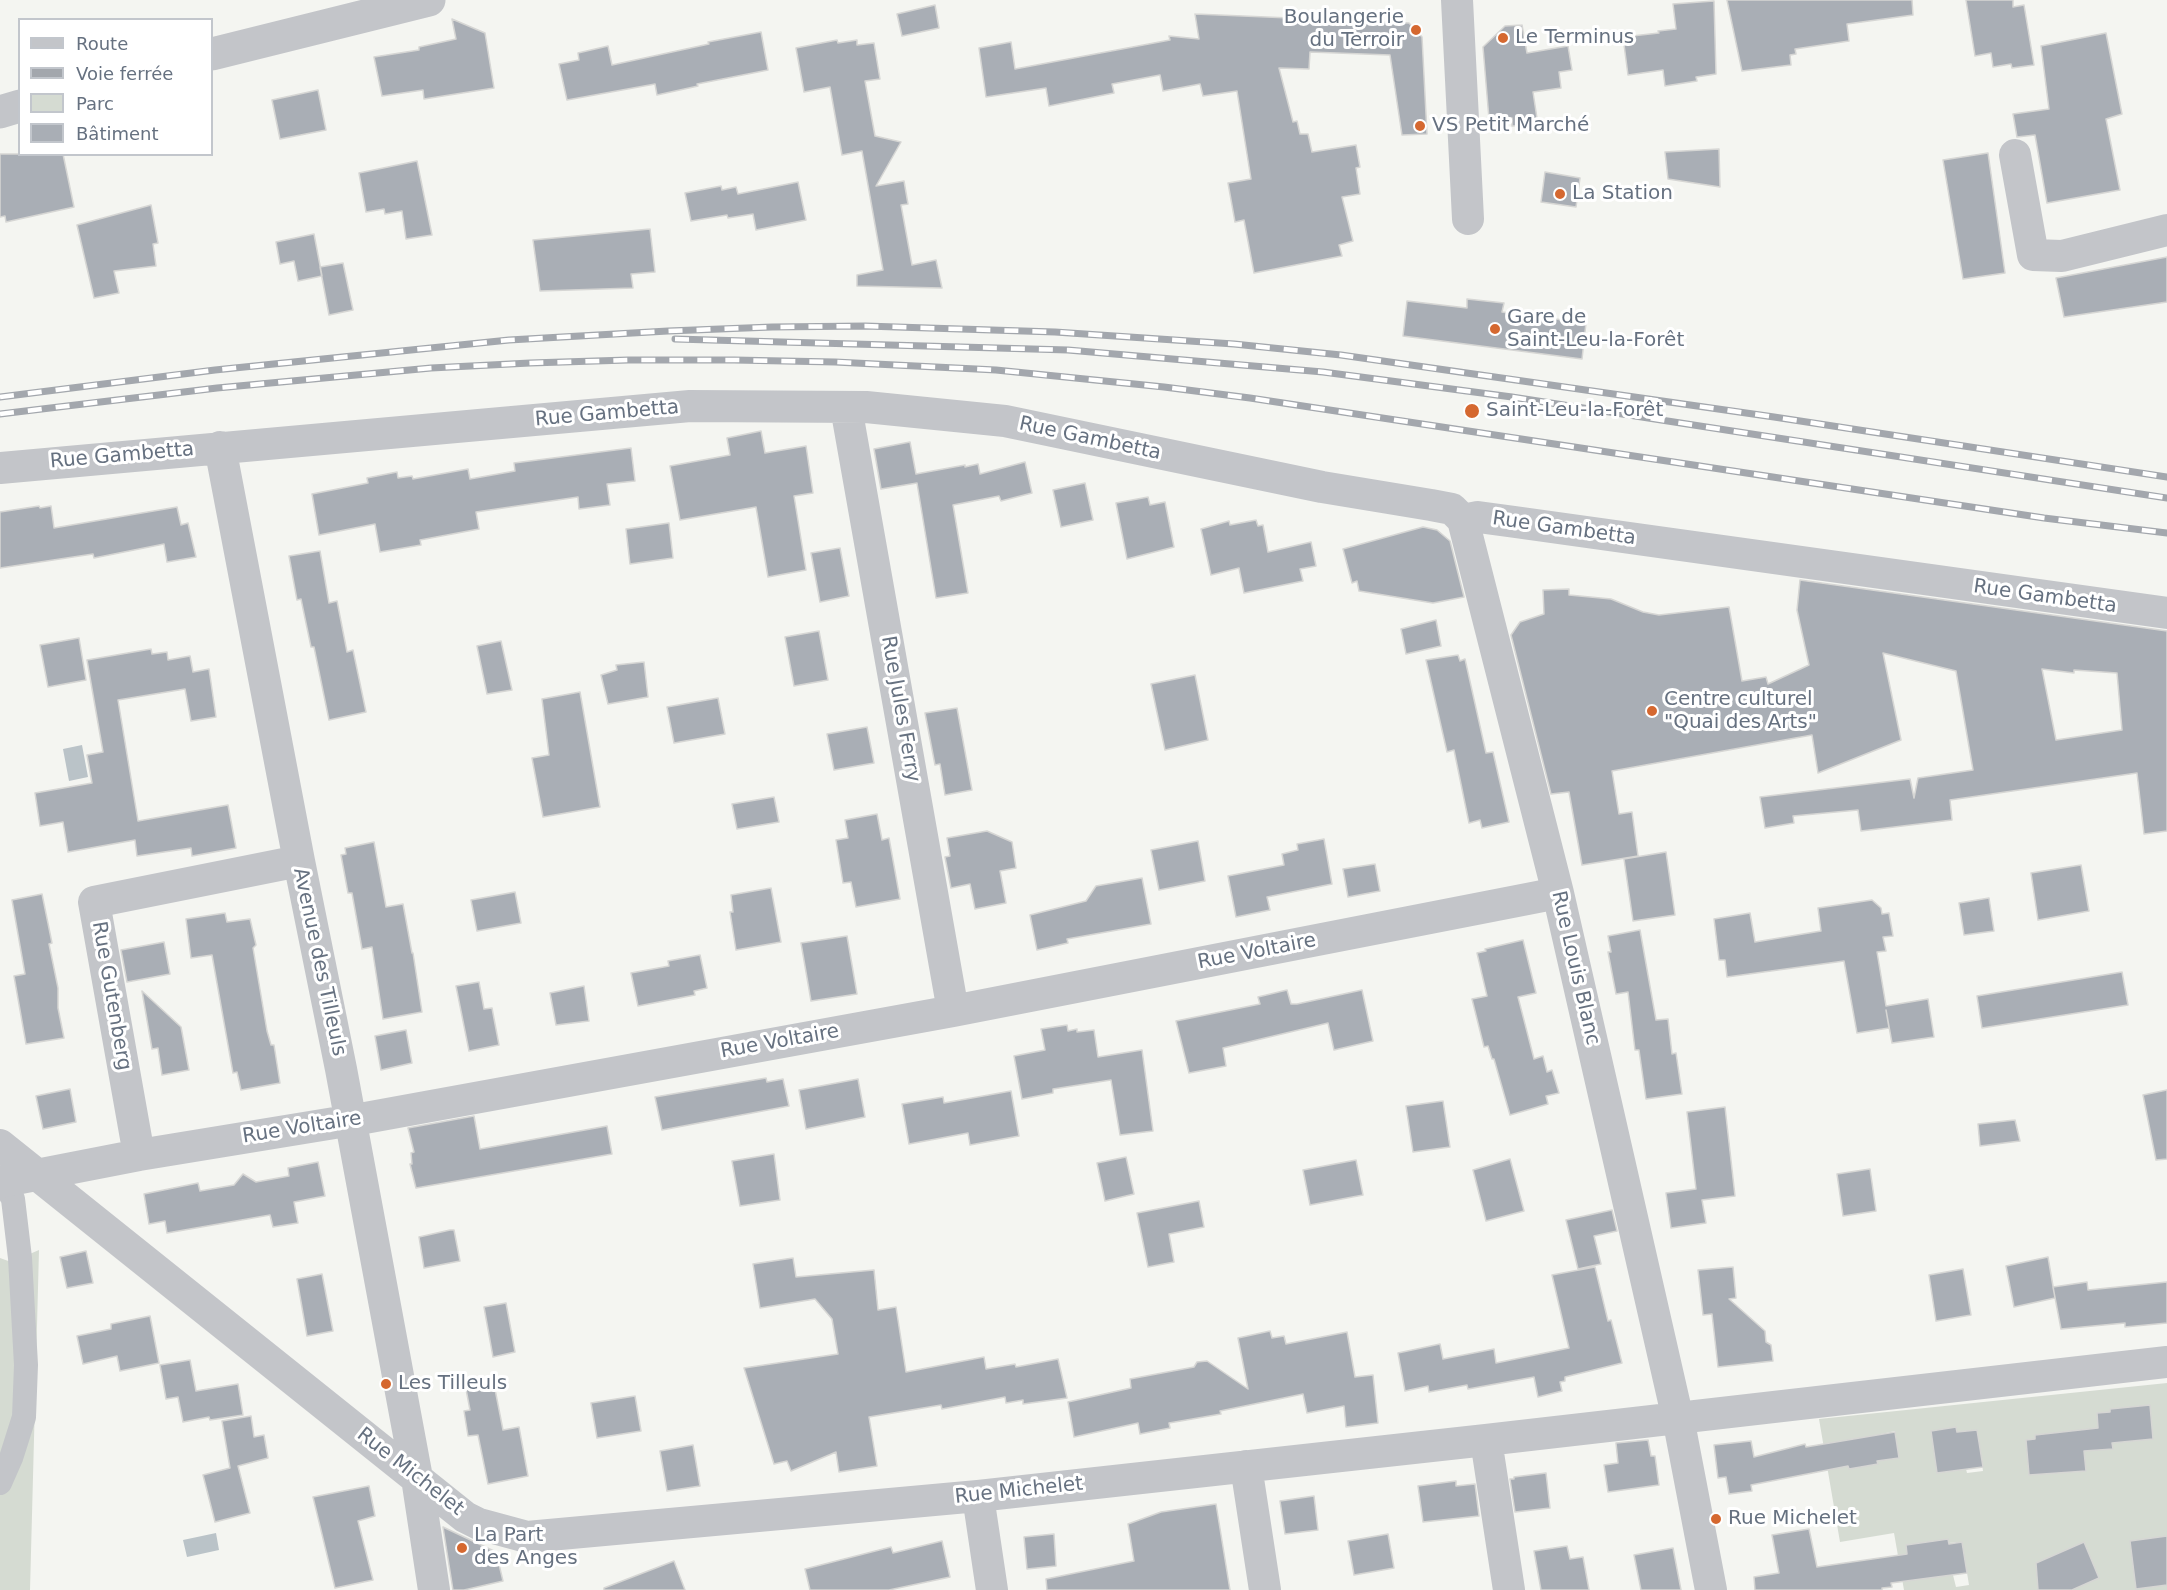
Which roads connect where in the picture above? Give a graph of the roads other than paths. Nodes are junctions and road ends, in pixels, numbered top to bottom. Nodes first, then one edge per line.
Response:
1 (429, 0) edge
2 (1457, 0) edge
3 (213, 54) edge
4 (18, 107) edge
5 (0, 112) edge
6 (2015, 154) dead end
7 (1468, 219) dead end
8 (2167, 230) edge
9 (846, 407) junction
10 (220, 447) junction
11 (0, 468) edge
12 (1463, 520) junction
13 (2167, 613) edge
14 (298, 861) junction
15 (1558, 894) junction
16 (953, 1011) junction
17 (351, 1120) junction
18 (0, 1144) edge
19 (139, 1155) junction
20 (39, 1175) junction
21 (1, 1182) edge
22 (2167, 1362) edge
23 (1678, 1418) junction
24 (1486, 1440) junction
25 (1246, 1466) junction
26 (417, 1478) junction
27 (0, 1482) edge
28 (978, 1496) junction
29 (435, 1590) edge
30 (992, 1590) edge
31 (1265, 1590) edge
32 (1509, 1590) edge
33 (1711, 1590) edge

1 - 3 street
2 - 7 street
4 - 5 street
6 - 8 street
9 - 10 street, Rue Gambetta
9 - 12 street, Rue Gambetta
9 - 16 street, Rue Jules Ferry
10 - 11 street, Rue Gambetta
10 - 14 street, Avenue des Tilleuls
12 - 13 street, Rue Gambetta
12 - 15 street, Rue Louis Blanc
14 - 17 street, Avenue des Tilleuls
14 - 19 street, Rue Gutenberg
15 - 16 street, Rue Voltaire
15 - 23 street, Rue Louis Blanc
16 - 17 street, Rue Voltaire
17 - 19 street, Rue Voltaire
17 - 26 street, Avenue des Tilleuls
18 - 20 street, Rue Michelet
19 - 20 street, Rue Voltaire
20 - 21 street, Rue Voltaire
20 - 26 street, Rue Michelet
21 - 27 street
22 - 23 street, Rue Michelet
23 - 24 street, Rue Michelet
23 - 33 street, Rue Louis Blanc
24 - 25 street, Rue Michelet
24 - 32 street
25 - 28 street, Rue Michelet
25 - 31 street
26 - 28 street, Rue Michelet
26 - 29 street, Avenue des Tilleuls
28 - 30 street

